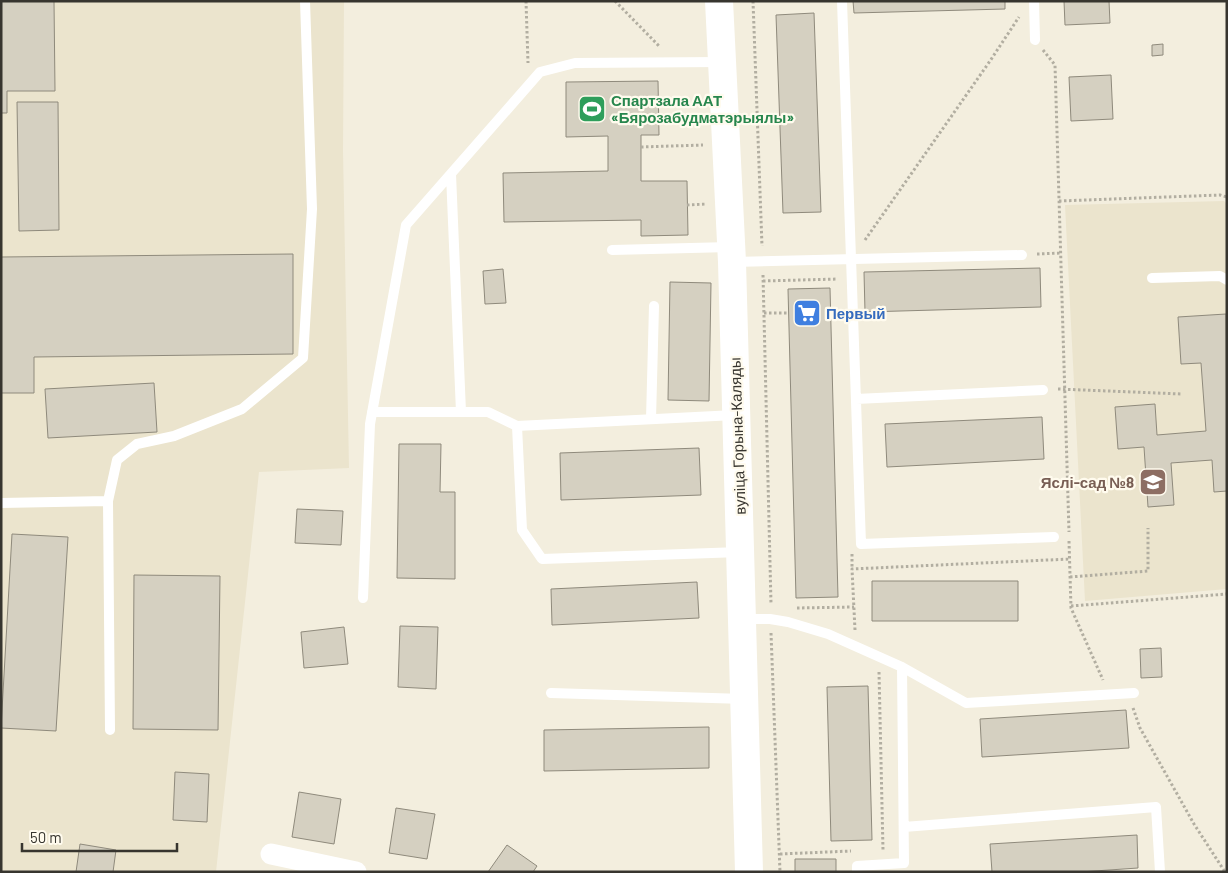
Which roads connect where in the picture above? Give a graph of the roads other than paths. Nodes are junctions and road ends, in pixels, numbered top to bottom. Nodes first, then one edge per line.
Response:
1 (305, 1) edge
2 (720, 1) edge
3 (842, 1) edge
4 (1034, 1) edge
5 (1035, 40) road end
6 (722, 62) junction
7 (451, 174) junction
8 (612, 250) dead end
9 (731, 255) junction
10 (1022, 255) road end
11 (852, 259) junction
12 (1152, 278) dead end
13 (1227, 280) edge
14 (654, 306) dead end
15 (1043, 390) dead end
16 (856, 399) junction
17 (372, 412) junction
18 (461, 412) junction
19 (736, 415) junction
20 (651, 419) junction
21 (517, 426) junction
22 (108, 500) junction
23 (1, 503) edge
24 (1054, 537) dead end
25 (741, 552) junction
26 (363, 598) dead end
27 (742, 619) junction
28 (902, 667) junction
29 (551, 693) dead end
30 (1131, 694) road end
31 (744, 699) junction
32 (110, 730) dead end
33 (904, 827) junction
34 (272, 854) dead end
35 (356, 872) edge
36 (749, 872) edge
37 (857, 872) edge
38 (1160, 872) edge

1 - 22 lane
2 - 6 street, вуліца Горына-Каляды
3 - 11 lane
4 - 5 lane
6 - 7 lane
6 - 9 street, вуліца Горына-Каляды
7 - 17 lane
7 - 18 lane
8 - 9 lane
9 - 11 lane
9 - 19 street, вуліца Горына-Каляды
10 - 11 lane
11 - 16 lane
12 - 13 lane
14 - 20 lane
15 - 16 lane
16 - 24 lane
17 - 18 lane
17 - 26 lane
18 - 21 lane
19 - 20 lane
19 - 25 street, вуліца Горына-Каляды
20 - 21 lane
21 - 25 lane
22 - 23 lane
22 - 32 lane
25 - 27 street, вуліца Горына-Каляды
27 - 28 lane
27 - 31 street, вуліца Горына-Каляды
28 - 30 lane
28 - 33 lane
29 - 31 lane
31 - 36 street, вуліца Горына-Каляды
33 - 37 lane
33 - 38 lane
34 - 35 street

